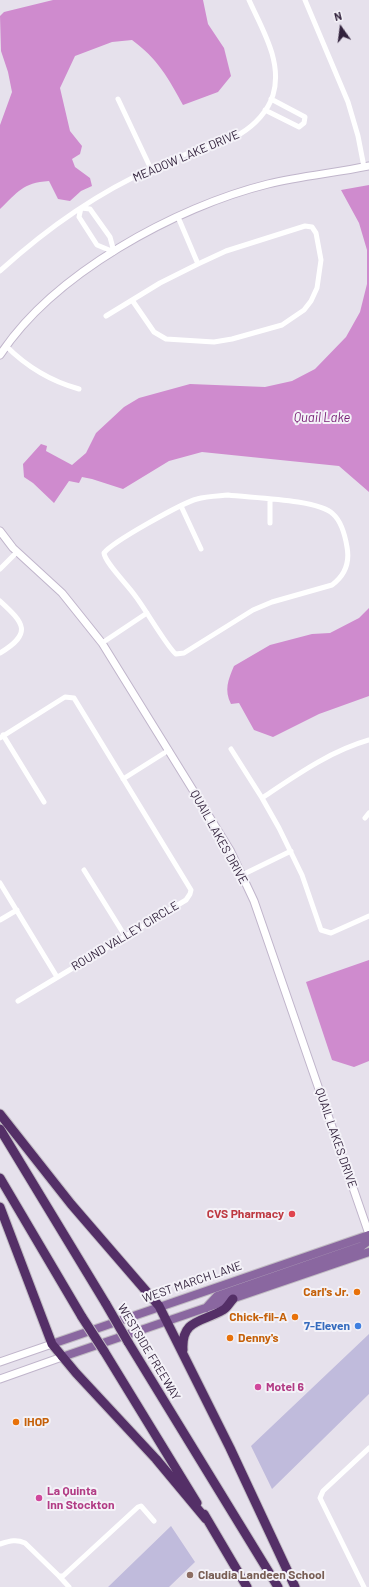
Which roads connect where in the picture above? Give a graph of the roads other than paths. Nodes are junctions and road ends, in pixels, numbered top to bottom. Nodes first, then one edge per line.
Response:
1 (249, 0) edge
2 (305, 0) edge
3 (118, 99) dead end
4 (271, 99) junction
5 (265, 110) junction
6 (366, 167) edge
7 (151, 169) junction
8 (81, 208) junction
9 (178, 217) junction
10 (114, 252) junction
11 (198, 264) junction
12 (0, 271) edge
13 (132, 300) junction
14 (106, 316) dead end
15 (6, 346) junction
16 (0, 355) edge
17 (79, 389) dead end
18 (270, 500) junction
19 (181, 506) junction
20 (270, 523) dead end
21 (0, 531) edge
22 (201, 549) dead end
23 (17, 552) junction
24 (0, 569) edge
25 (0, 601) edge
26 (147, 613) junction
27 (102, 643) junction
28 (0, 653) edge
29 (2, 736) edge
30 (369, 740) edge
31 (169, 750) junction
32 (231, 750) dead end
33 (123, 779) junction
34 (262, 798) junction
35 (44, 802) dead end
36 (369, 813) edge
37 (365, 818) dead end
38 (291, 851) junction
39 (84, 870) dead end
40 (242, 875) junction
41 (0, 883) edge
42 (17, 910) junction
43 (369, 916) edge
44 (0, 920) edge
45 (125, 936) junction
46 (57, 977) junction
47 (18, 1001) dead end
48 (0, 1114) edge
49 (0, 1129) edge
50 (0, 1178) edge
51 (0, 1207) edge
52 (369, 1234) edge
53 (369, 1252) edge
54 (233, 1299) junction
55 (160, 1306) junction
56 (204, 1309) junction
57 (168, 1322) junction
58 (52, 1344) junction
59 (184, 1353) junction
60 (62, 1357) junction
61 (0, 1362) edge
62 (0, 1379) edge
63 (369, 1448) edge
64 (186, 1490) junction
65 (154, 1521) dead end
66 (0, 1544) edge
67 (59, 1576) junction
68 (69, 1587) edge
69 (247, 1587) edge
70 (278, 1587) edge
71 (295, 1587) edge
72 (364, 1587) edge

1 - 4 street, MEADOW LAKE DRIVE
2 - 6 street
3 - 7 street
4 - 5 street, MEADOW LAKE DRIVE
4 - 5 street
5 - 7 street, MEADOW LAKE DRIVE
6 - 9 main road
7 - 8 street, MEADOW LAKE DRIVE
8 - 10 street
8 - 10 street
8 - 12 street, MEADOW LAKE DRIVE
9 - 10 main road
9 - 11 street
10 - 15 main road
11 - 13 street
11 - 13 street
13 - 14 street
15 - 16 main road
15 - 17 street
18 - 19 street
18 - 20 street
18 - 26 street
19 - 22 street
19 - 26 street
21 - 23 main road, QUAIL LAKES DRIVE
23 - 24 street
23 - 27 main road, QUAIL LAKES DRIVE
25 - 28 street
26 - 27 street
27 - 31 main road, QUAIL LAKES DRIVE
29 - 33 street, ROUND VALLEY CIRCLE
29 - 35 street
30 - 34 street
31 - 33 street
31 - 40 main road, QUAIL LAKES DRIVE
32 - 34 street
33 - 45 street, ROUND VALLEY CIRCLE
34 - 38 street
36 - 37 street
38 - 40 street
38 - 43 street
39 - 45 street
40 - 52 main road, QUAIL LAKES DRIVE
41 - 42 street, ROUND VALLEY CIRCLE
42 - 44 street
42 - 46 street, ROUND VALLEY CIRCLE
45 - 46 street, ROUND VALLEY CIRCLE
46 - 47 street
48 - 55 highway
49 - 70 highway, WESTSIDE FREEWAY, bridge
50 - 64 highway, bridge
51 - 58 highway
52 - 55 main road, WEST MARCH LANE
52 - 56 main road
53 - 54 main road
54 - 56 main road
54 - 59 highway
55 - 57 highway
55 - 58 main road, WEST MARCH LANE
56 - 57 main road
57 - 59 highway
57 - 60 main road
58 - 60 highway
58 - 61 main road, WEST MARCH LANE
59 - 71 highway
60 - 62 main road
60 - 64 highway
63 - 72 street
64 - 69 highway
65 - 67 street
66 - 67 street
67 - 68 street

